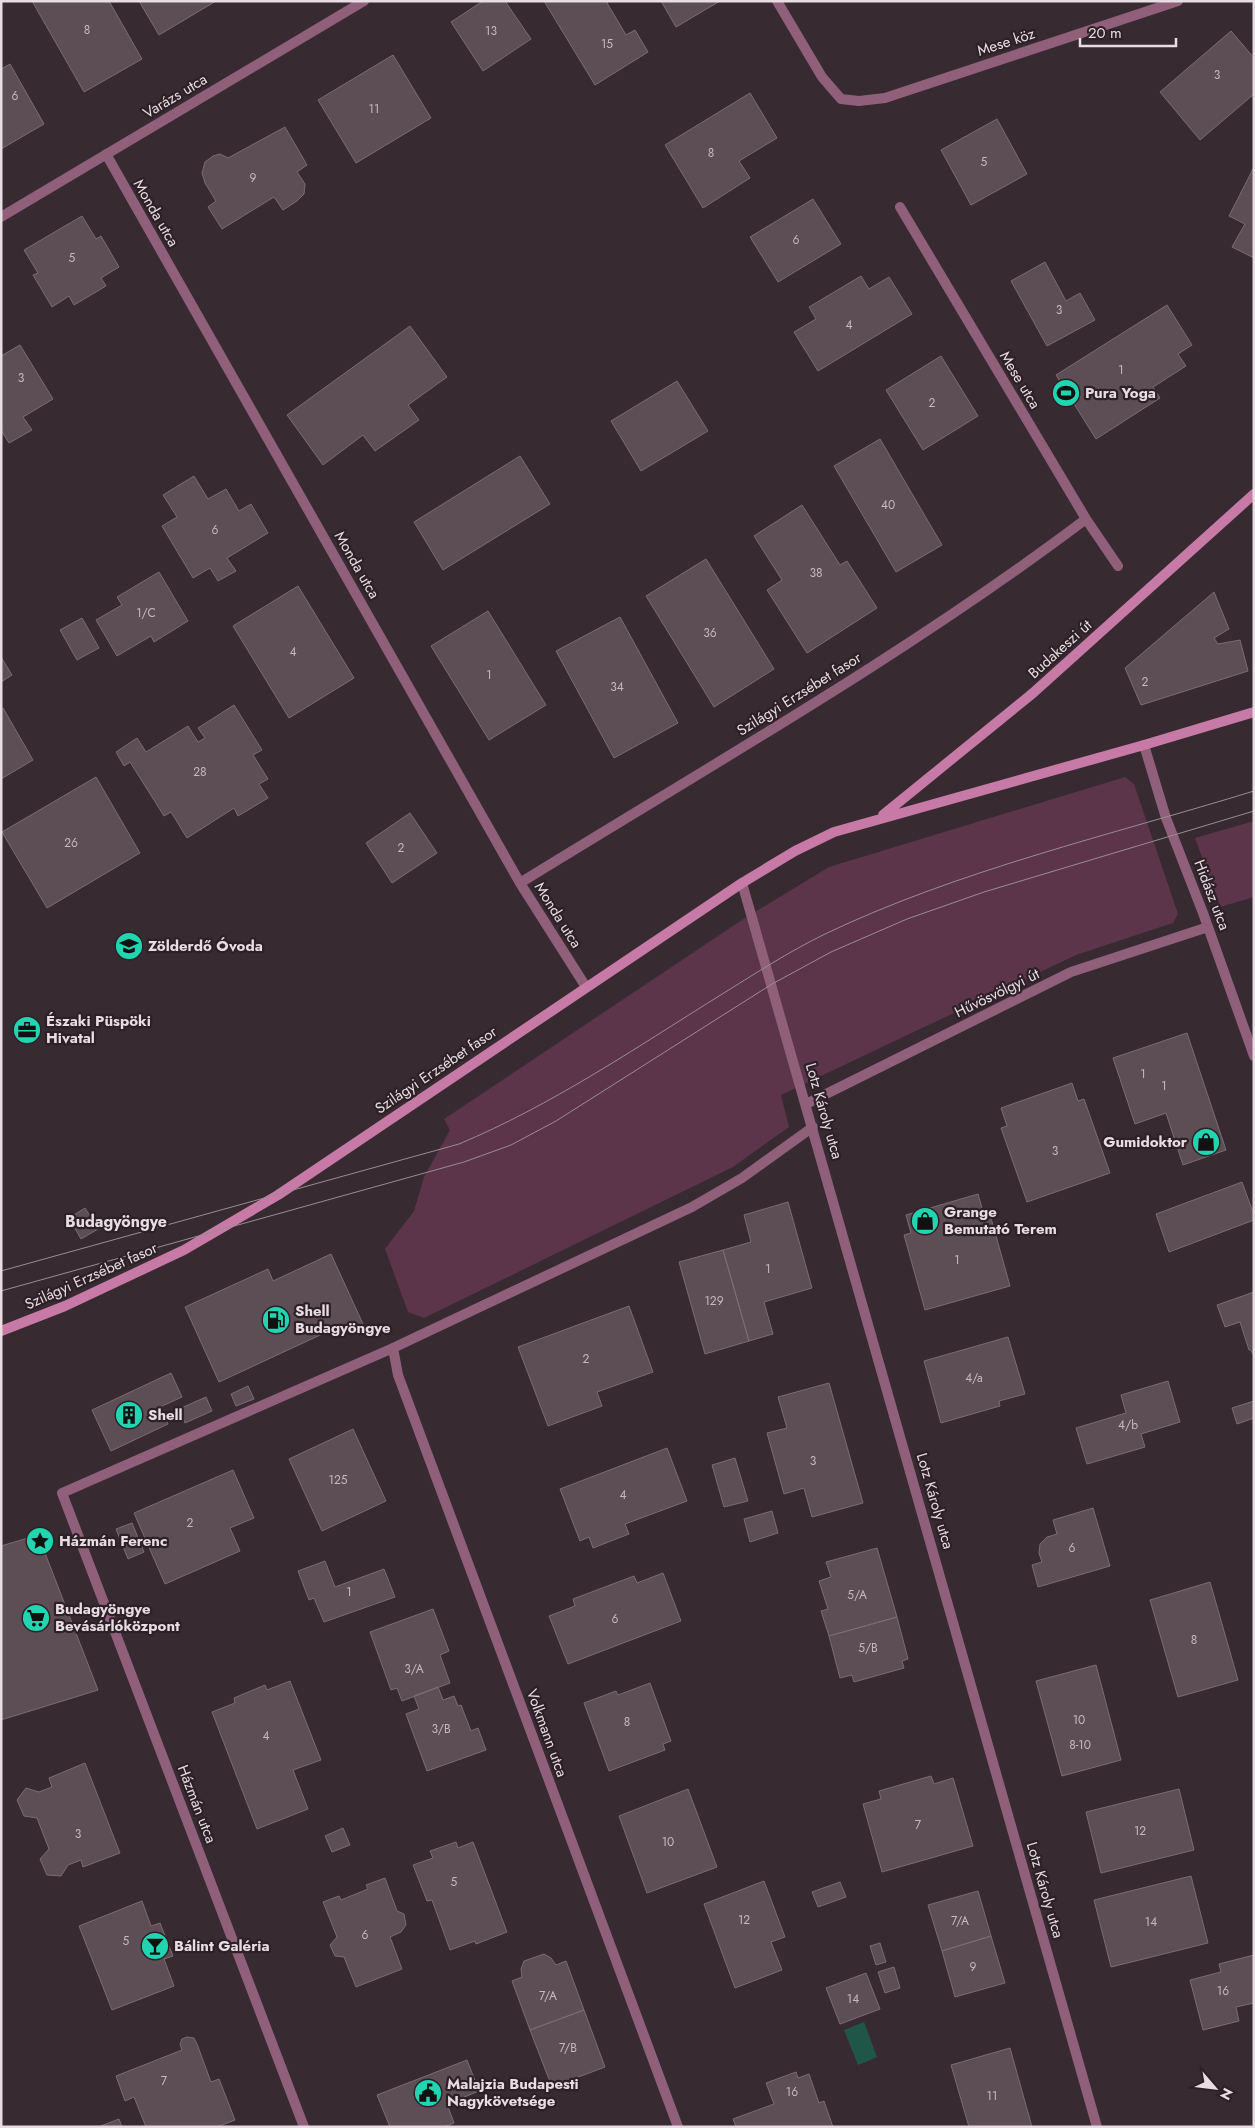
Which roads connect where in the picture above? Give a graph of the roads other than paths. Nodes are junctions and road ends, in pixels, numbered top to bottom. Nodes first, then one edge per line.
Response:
1 (364, 1) edge
2 (777, 1) edge
3 (1178, 1) edge
4 (106, 154) junction
5 (900, 207) dead end
6 (1, 217) edge
7 (1254, 494) edge
8 (1086, 519) junction
9 (1118, 566) dead end
10 (1254, 712) edge
11 (1144, 745) junction
12 (878, 819) junction
13 (520, 883) junction
14 (742, 883) junction
15 (1208, 928) junction
16 (586, 987) junction
17 (1254, 1056) edge
18 (806, 1104) junction
19 (812, 1127) junction
20 (1, 1331) edge
21 (393, 1348) junction
22 (304, 2127) edge
23 (678, 2127) edge
24 (1097, 2127) edge

1 - 4 street, Varázs utca
2 - 3 street, Mese köz
4 - 6 street, Varázs utca
4 - 13 street, Monda utca
5 - 8 street, Mese utca
7 - 12 main road, Budakeszi út
8 - 9 street, Mese utca
8 - 13 street, Szilágyi Erzsébet fasor
10 - 11 main road
11 - 12 main road
11 - 15 street, Hidász utca
12 - 14 main road, Szilágyi Erzsébet fasor
13 - 16 street, Monda utca
14 - 16 main road, Szilágyi Erzsébet fasor
14 - 18 street, Lotz Károly utca
15 - 17 street, Hidász utca
15 - 18 street, Hűvösvölgyi út
16 - 20 main road, Szilágyi Erzsébet fasor
18 - 19 street, Lotz Károly utca
19 - 21 street
19 - 24 street, Lotz Károly utca
21 - 22 street, Házmán utca
21 - 23 street, Volkmann utca

